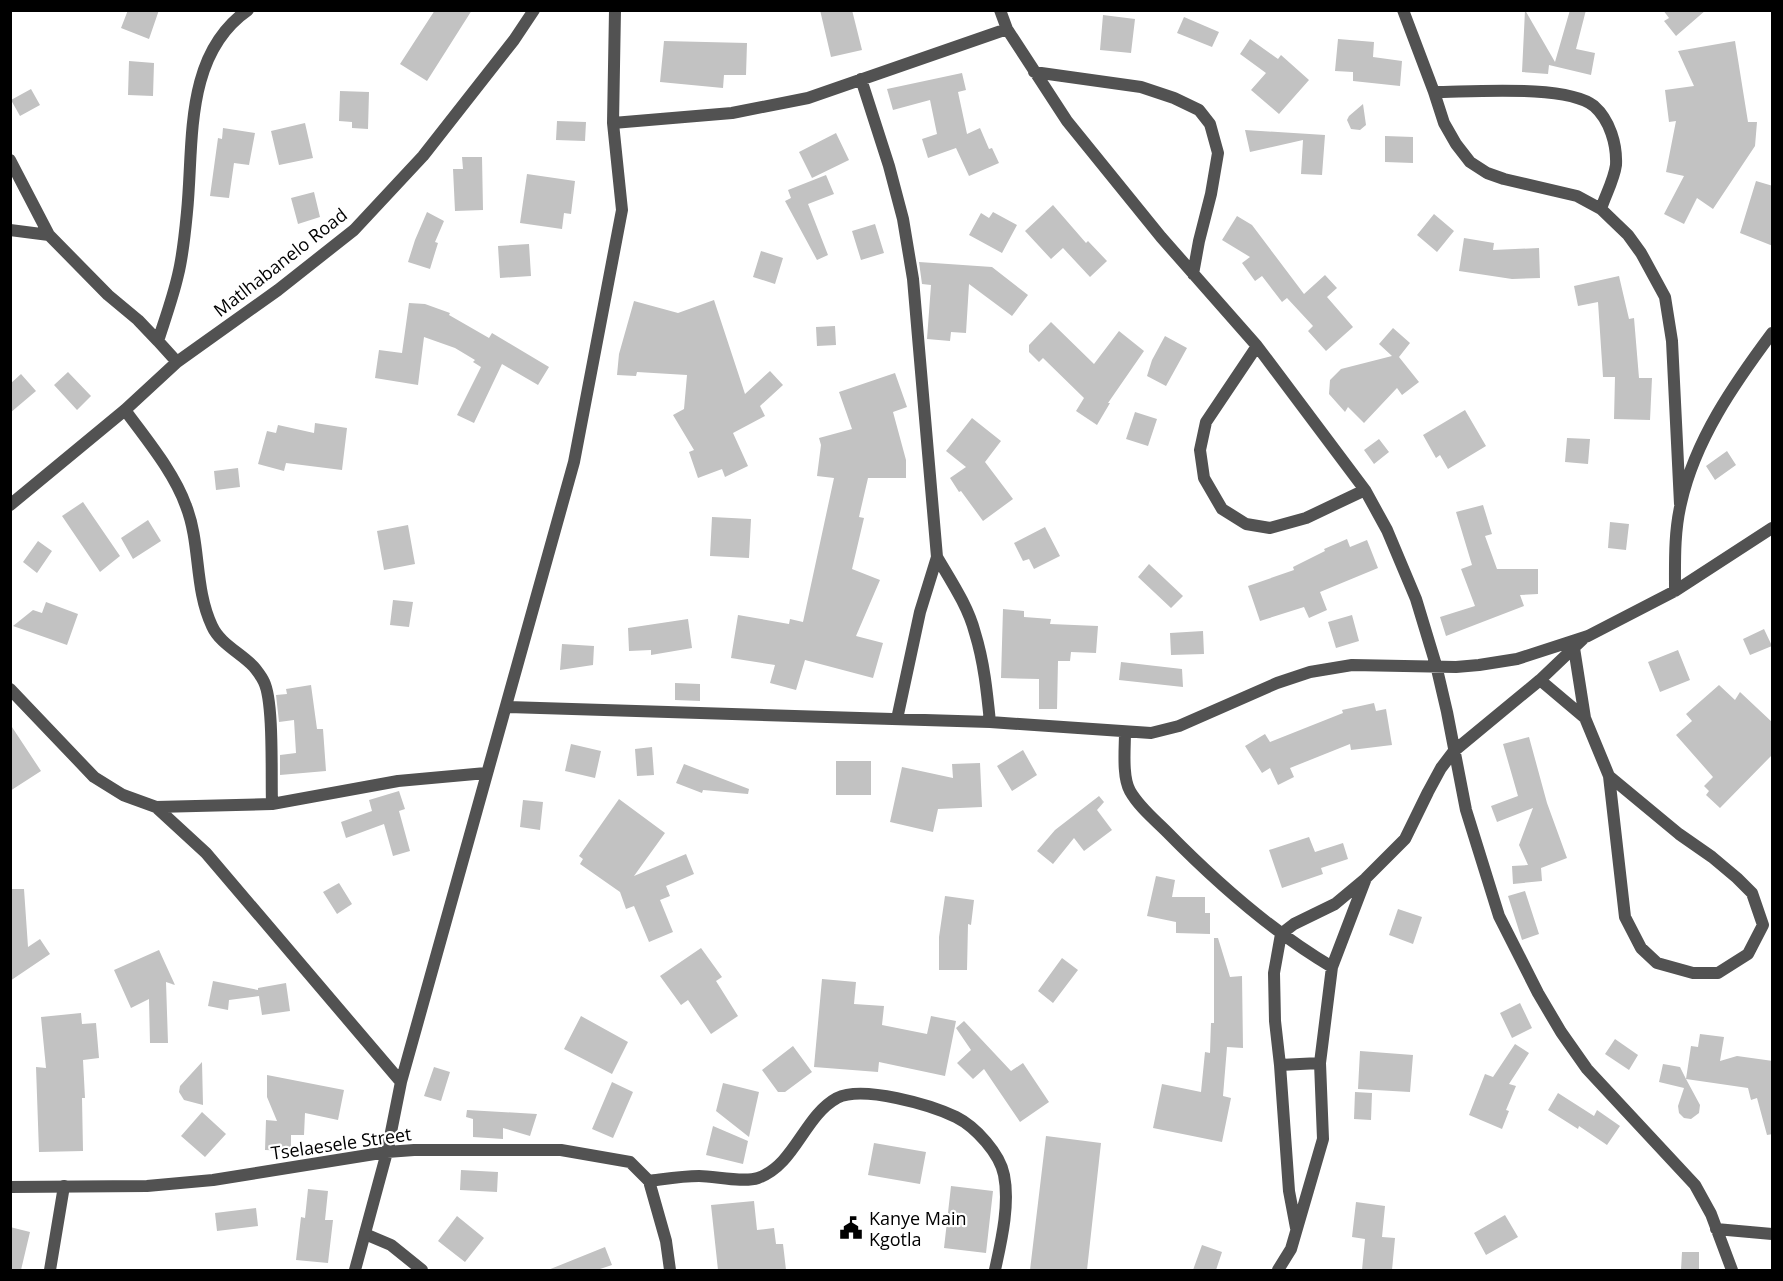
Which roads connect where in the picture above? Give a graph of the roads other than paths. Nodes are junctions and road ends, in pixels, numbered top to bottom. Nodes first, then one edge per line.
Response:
1 (248, 10) edge
2 (534, 10) edge
3 (615, 10) edge
4 (1000, 10) edge
5 (1403, 10) edge
6 (1007, 29) junction
7 (1034, 72) junction
8 (861, 79) junction
9 (1434, 92) junction
10 (613, 123) junction
11 (10, 160) edge
12 (1601, 209) junction
13 (10, 230) edge
14 (49, 235) junction
15 (1193, 273) junction
16 (1773, 333) edge
17 (158, 341) junction
18 (1257, 346) junction
19 (177, 362) junction
20 (126, 410) junction
21 (1365, 490) junction
22 (1680, 504) junction
23 (10, 505) edge
24 (1773, 528) edge
25 (937, 557) junction
26 (1675, 591) junction
27 (1588, 636) junction
28 (1574, 648) junction
29 (1436, 665) junction
30 (1540, 680) junction
31 (10, 689) edge
32 (506, 707) junction
33 (1585, 718) junction
34 (897, 719) junction
35 (990, 722) junction
36 (1125, 732) junction
37 (1454, 751) junction
38 (486, 773) junction
39 (1609, 776) junction
40 (272, 804) junction
41 (156, 807) junction
42 (1366, 878) junction
43 (1768, 925) edge
44 (1281, 934) junction
45 (1332, 967) junction
46 (1320, 1063) junction
47 (1280, 1065) junction
48 (400, 1082) junction
49 (387, 1152) junction
50 (649, 1181) junction
51 (64, 1186) junction
52 (10, 1187) edge
53 (1716, 1229) junction
54 (1297, 1233) junction
55 (365, 1234) junction
56 (1773, 1234) edge
57 (50, 1270) edge
58 (355, 1270) edge
59 (422, 1270) edge
60 (670, 1270) edge
61 (995, 1270) edge
62 (1278, 1270) edge
63 (1732, 1270) edge

1 - 17 street
2 - 19 street, Matlhabanelo Road
3 - 10 street
4 - 6 street
5 - 9 street
6 - 7 street
6 - 8 street
7 - 15 street
7 - 15 street
8 - 10 street
8 - 25 street
9 - 12 street
9 - 12 street
10 - 32 street
11 - 14 street
12 - 22 street
13 - 14 street
14 - 17 street
15 - 18 street
16 - 22 street
17 - 19 street
18 - 21 street
18 - 21 street
19 - 20 street, Matlhabanelo Road
20 - 23 street, Matlhabanelo Road
20 - 40 street
21 - 29 street
22 - 26 street
24 - 26 street
25 - 34 street
25 - 35 street
26 - 27 street
27 - 28 street
27 - 29 street
28 - 30 street
28 - 33 street
29 - 36 street
29 - 37 street
30 - 33 street
30 - 37 street
31 - 41 street
32 - 34 street
32 - 38 street
33 - 39 street
34 - 35 street
35 - 36 street
36 - 44 street
37 - 42 street
37 - 53 street
38 - 40 street
38 - 48 street
39 - 43 street
39 - 43 street
40 - 41 street
41 - 48 street
42 - 44 street
42 - 45 street
44 - 45 street
44 - 47 street
45 - 46 street
46 - 47 street
46 - 54 street
47 - 54 street
48 - 49 street
49 - 50 street, Tselaesele Street
49 - 51 street, Tselaesele Street
49 - 55 street
50 - 60 street
50 - 61 street
51 - 52 street, Tselaesele Street
51 - 57 street
53 - 56 street
53 - 63 street
54 - 62 street
55 - 58 street
55 - 59 street

